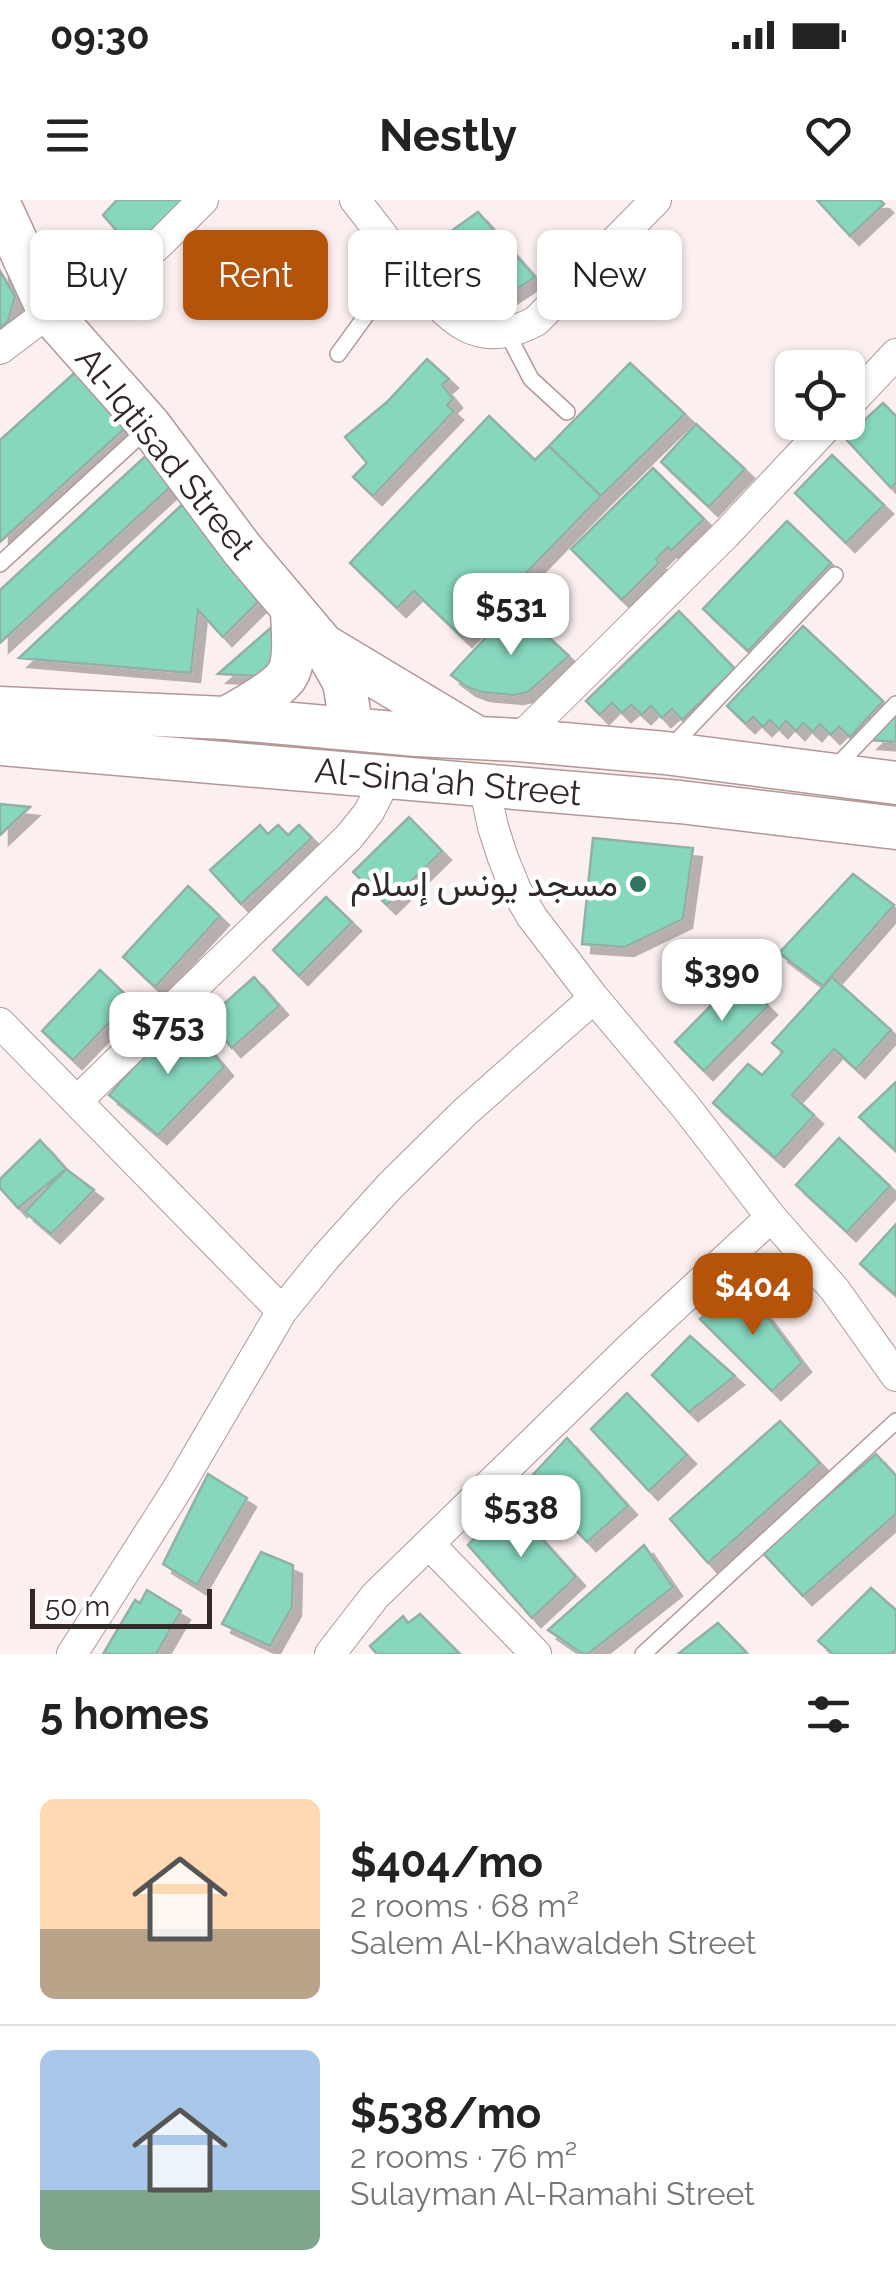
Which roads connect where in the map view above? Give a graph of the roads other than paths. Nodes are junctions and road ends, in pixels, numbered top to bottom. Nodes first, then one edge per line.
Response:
1 (203, 200) edge
2 (355, 200) edge
3 (647, 203) edge
4 (0, 206) edge
5 (378, 230) edge
6 (163, 240) edge
7 (30, 271) edge
8 (38, 320) edge
9 (56, 320) edge
10 (363, 320) edge
11 (456, 320) edge
12 (507, 333) junction
13 (0, 349) edge
14 (338, 354) dead end
15 (896, 354) edge
16 (865, 387) edge
17 (566, 412) dead end
18 (150, 426) junction
19 (814, 440) edge
20 (0, 564) edge
21 (835, 574) dead end
22 (285, 600) junction
23 (323, 645) junction
24 (896, 704) edge
25 (0, 708) edge
26 (226, 718) junction
27 (343, 728) junction
28 (497, 739) junction
29 (0, 744) edge
30 (665, 753) junction
31 (828, 775) junction
32 (896, 783) edge
33 (484, 785) junction
34 (372, 789) junction
35 (896, 828) edge
36 (594, 998) junction
37 (0, 1023) edge
38 (77, 1101) junction
39 (771, 1217) junction
40 (282, 1311) junction
41 (894, 1368) edge
42 (896, 1421) edge
43 (429, 1544) junction
44 (336, 1650) edge
45 (72, 1654) edge
46 (536, 1654) edge
47 (643, 1654) edge

1 - 6 street
2 - 5 street
3 - 12 street
4 - 7 main road, Al-Iqtisad Street
8 - 13 street
9 - 18 main road, Al-Iqtisad Street
10 - 14 lane
11 - 12 street
12 - 17 lane
15 - 16 street
18 - 20 lane
18 - 22 main road, Al-Iqtisad Street
19 - 28 street
21 - 30 lane
22 - 23 main road, Al-Iqtisad Street
22 - 26 main road
22 - 27 main road, Al-Iqtisad Street
23 - 27 main road, Al-Iqtisad Street
23 - 28 main road
24 - 31 lane
25 - 26 main road, Al-Sina'ah Street
26 - 27 main road, Al-Sina'ah Street
27 - 28 main road, Al-Sina'ah Street
28 - 30 main road, Al-Sina'ah Street
29 - 34 main road, Al-Sina'ah Street
30 - 31 main road, Al-Sina'ah Street
31 - 32 main road, Al-Sina'ah Street
33 - 34 main road, Al-Sina'ah Street
33 - 35 main road, Al-Sina'ah Street
33 - 36 street
34 - 38 street
36 - 39 street
36 - 40 street
37 - 38 street
38 - 40 street
39 - 41 street
39 - 43 street
40 - 45 street
42 - 47 lane
43 - 44 street
43 - 46 street

